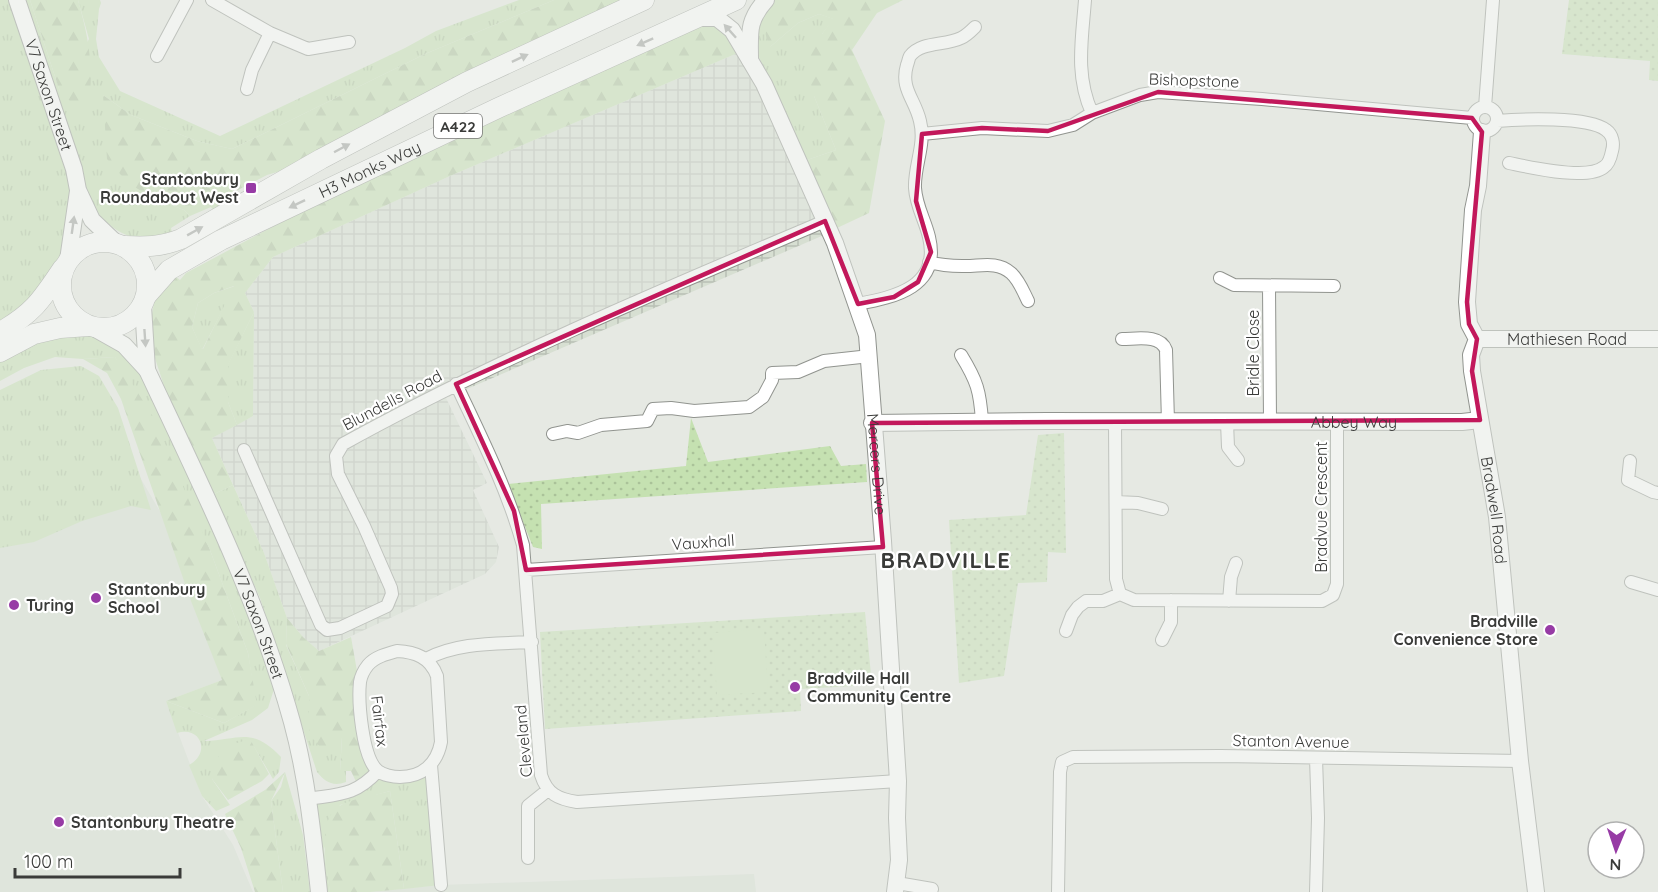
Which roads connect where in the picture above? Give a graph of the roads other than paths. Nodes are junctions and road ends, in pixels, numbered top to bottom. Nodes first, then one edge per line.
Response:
1 (17, 0) edge
2 (187, 0) edge
3 (212, 0) edge
4 (644, 0) edge
5 (736, 0) edge
6 (766, 0) edge
7 (1085, 0) edge
8 (1493, 0) edge
9 (227, 4) edge
10 (698, 18) junction
11 (975, 27) dead end
12 (270, 33) junction
13 (349, 42) dead end
14 (157, 56) dead end
15 (750, 62) junction
16 (247, 89) dead end
17 (1485, 107) junction
18 (1092, 113) junction
19 (1497, 121) junction
20 (1477, 125) junction
21 (922, 134) junction
22 (1509, 163) dead end
23 (77, 185) junction
24 (825, 221) junction
25 (120, 244) junction
26 (929, 262) junction
27 (66, 263) junction
28 (1220, 278) dead end
29 (1269, 286) junction
30 (1334, 286) dead end
31 (145, 301) junction
32 (1028, 301) dead end
33 (858, 304) junction
34 (90, 326) junction
35 (24, 329) junction
36 (0, 332) edge
37 (1122, 339) dead end
38 (1477, 339) junction
39 (1658, 339) edge
40 (0, 352) edge
41 (961, 355) dead end
42 (870, 356) junction
43 (147, 370) junction
44 (456, 384) junction
45 (1480, 420) junction
46 (982, 421) junction
47 (1269, 421) junction
48 (1337, 421) junction
49 (1115, 422) junction
50 (1168, 422) junction
51 (1227, 422) junction
52 (872, 423) junction
53 (553, 434) dead end
54 (244, 450) dead end
55 (1238, 460) dead end
56 (1630, 461) dead end
57 (1658, 493) edge
58 (1116, 502) junction
59 (1162, 509) dead end
60 (883, 547) junction
61 (1236, 563) dead end
62 (526, 570) junction
63 (1631, 582) dead end
64 (1658, 590) edge
65 (1120, 594) junction
66 (1172, 600) junction
67 (1229, 601) junction
68 (1066, 631) dead end
69 (1162, 640) dead end
70 (532, 642) junction
71 (426, 659) junction
72 (1316, 758) junction
73 (1520, 761) junction
74 (431, 765) junction
75 (378, 771) junction
76 (898, 781) junction
77 (548, 790) junction
78 (308, 799) junction
79 (528, 858) dead end
80 (441, 885) dead end
81 (896, 888) edge
82 (932, 890) dead end
83 (319, 892) edge
84 (1058, 892) edge
85 (1316, 892) edge
86 (1536, 892) edge

1 - 23 street, V7 Saxon Street
2 - 14 street
3 - 9 street
25 -> 4 main road, H3 Monks Way / A422
5 - 10 main road, H3 Monks Way / A422
6 - 15 street
7 - 18 street
8 - 17 street
9 - 12 street
15 -> 10 street, Mercers Drive
10 -> 31 main road, H3 Monks Way / A422
11 - 21 street
12 - 13 street
12 - 16 street
15 - 24 street, Mercers Drive
17 - 19 street
17 - 20 street
18 - 20 street, Bishopstone
18 - 21 street, Bishopstone
19 - 20 street
19 - 22 street
20 - 38 street, Bradwell Road
21 - 26 street
23 - 25 street, V7 Saxon Street
27 -> 23 street, V7 Saxon Street
24 - 33 street, Mercers Drive
24 - 44 street, Blundells Road
25 - 27 main road, A422
25 - 31 main road
26 - 32 street
26 - 33 street
27 - 34 main road
27 - 35 main road, A422
28 - 29 street, Bridle Close
29 - 30 street, Bridle Close
29 - 47 street, Bridle Close
31 - 34 main road, A422
31 -> 43 street, V7 Saxon Street
33 - 42 street, Mercers Drive
34 - 35 main road, A422
34 - 43 street, V7 Saxon Street
35 - 36 main road, A422
35 - 40 main road, A422
37 - 50 street
38 - 39 street, Mathiesen Road
38 - 45 street, Bradwell Road
41 - 46 street
42 - 52 street, Mercers Drive
42 - 53 street
43 - 78 street, V7 Saxon Street
44 - 54 street, Blundells Road
44 - 62 street, Cleveland
45 - 48 street, Abbey Way
45 - 73 street, Bradwell Road
46 - 49 street, Abbey Way
46 - 52 street, Abbey Way
47 - 48 street, Abbey Way
47 - 51 street, Abbey Way
48 - 67 street, Bradvue Crescent
49 - 50 street, Abbey Way
49 - 58 street
50 - 51 street, Abbey Way
51 - 55 street
52 - 60 street, Mercers Drive
56 - 57 street
58 - 59 street
58 - 65 street
60 - 62 street, Vauxhall
60 - 76 street, Mercers Drive
61 - 67 street
62 - 70 street, Cleveland
63 - 64 street
65 - 66 street, Bradvue Crescent
65 - 68 street, Bradvue Crescent
66 - 67 street, Bradvue Crescent
66 - 69 street
70 - 71 street
70 - 77 street, Cleveland
71 - 74 street
71 - 75 street, Fairfax
72 - 73 street, Stanton Avenue
72 - 84 street, Stanton Avenue
72 - 85 street
73 - 86 street, Bradwell Road
74 - 75 street, Fairfax
74 - 80 street
75 - 78 street, Fairfax
76 - 77 street, Cleveland
76 - 81 street, Mercers Drive
77 - 79 street
78 - 83 street, V7 Saxon Street
81 - 82 street

